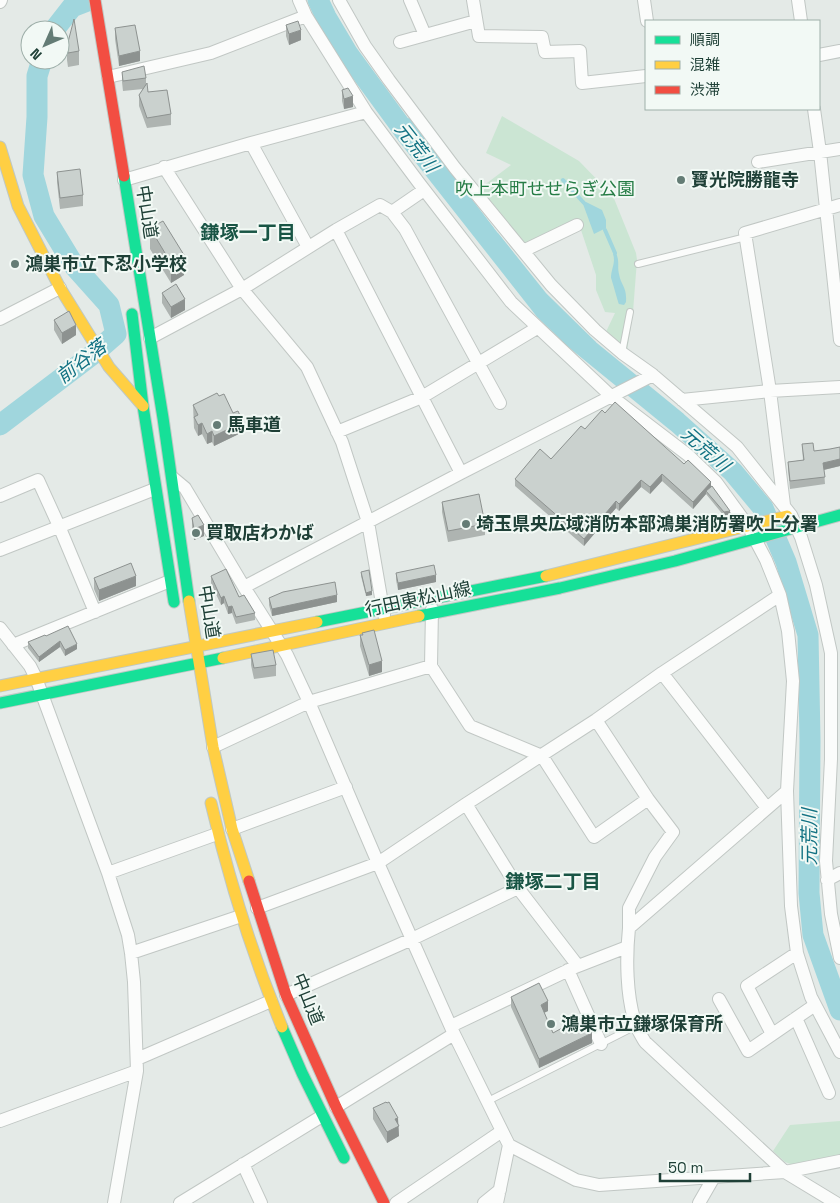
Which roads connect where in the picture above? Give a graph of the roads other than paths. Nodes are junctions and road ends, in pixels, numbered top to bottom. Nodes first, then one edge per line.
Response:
1 (95, 0) edge
2 (299, 0) edge
3 (410, 0) edge
4 (473, 0) edge
5 (646, 0) edge
6 (798, 0) edge
7 (345, 2) edge
8 (306, 16) junction
9 (647, 20) edge
10 (801, 20) edge
11 (476, 21) junction
12 (425, 35) junction
13 (400, 42) dead end
14 (840, 51) edge
15 (820, 55) edge
16 (645, 76) edge
17 (108, 77) junction
18 (814, 110) edge
19 (366, 112) junction
20 (251, 143) junction
21 (0, 147) edge
22 (840, 149) edge
23 (820, 152) junction
24 (758, 162) dead end
25 (164, 167) junction
26 (124, 180) junction
27 (424, 190) junction
28 (840, 205) edge
29 (826, 210) junction
30 (392, 212) junction
31 (577, 225) dead end
32 (336, 230) junction
33 (746, 237) junction
34 (308, 247) junction
35 (524, 252) junction
36 (638, 264) dead end
37 (60, 288) junction
38 (242, 289) junction
39 (130, 301) dead end
40 (630, 312) dead end
41 (0, 319) edge
42 (537, 328) junction
43 (150, 338) junction
44 (840, 340) edge
45 (622, 353) junction
46 (478, 364) junction
47 (653, 375) junction
48 (840, 387) edge
49 (770, 391) junction
50 (422, 397) junction
51 (612, 397) junction
52 (682, 400) junction
53 (500, 402) dead end
54 (143, 406) junction
55 (337, 432) junction
56 (461, 473) junction
57 (171, 476) junction
58 (156, 490) junction
59 (0, 496) edge
60 (790, 512) junction
61 (840, 515) edge
62 (368, 522) junction
63 (59, 526) junction
64 (749, 526) junction
65 (794, 528) junction
66 (756, 539) junction
67 (0, 550) edge
68 (170, 581) junction
69 (244, 587) junction
70 (780, 595) junction
71 (431, 599) junction
72 (383, 609) junction
73 (175, 610) dead end
74 (95, 612) junction
75 (432, 614) junction
76 (386, 623) junction
77 (0, 628) edge
78 (272, 631) junction
79 (179, 636) dead end
80 (13, 645) junction
81 (196, 646) junction
82 (283, 646) junction
83 (181, 650) junction
84 (35, 664) dead end
85 (199, 664) junction
86 (431, 666) junction
87 (185, 672) junction
88 (662, 673) junction
89 (36, 678) junction
90 (0, 686) edge
91 (835, 686) edge
92 (42, 694) junction
93 (310, 702) junction
94 (0, 703) edge
95 (53, 707) dead end
96 (596, 720) junction
97 (213, 747) junction
98 (542, 756) junction
99 (835, 756) edge
100 (346, 787) junction
101 (208, 788) dead end
102 (788, 791) junction
103 (648, 800) junction
104 (466, 804) junction
105 (767, 808) junction
106 (232, 829) junction
107 (217, 834) junction
108 (378, 863) junction
109 (108, 873) junction
110 (840, 873) edge
111 (827, 880) junction
112 (518, 888) junction
113 (257, 908) junction
114 (241, 916) junction
115 (629, 928) junction
116 (412, 939) junction
117 (628, 947) junction
118 (131, 953) junction
119 (797, 953) junction
120 (840, 958) edge
121 (573, 968) junction
122 (286, 995) junction
123 (719, 999) dead end
124 (272, 1001) junction
125 (815, 1005) junction
126 (796, 1018) junction
127 (636, 1026) junction
128 (453, 1030) junction
129 (772, 1034) junction
130 (601, 1044) junction
131 (840, 1052) edge
132 (137, 1065) junction
133 (829, 1092) dead end
134 (488, 1101) junction
135 (336, 1107) junction
136 (322, 1116) junction
137 (0, 1121) edge
138 (502, 1130) junction
139 (509, 1145) junction
140 (840, 1161) edge
141 (243, 1164) junction
142 (350, 1168) dead end
143 (786, 1172) junction
144 (714, 1177) junction
145 (500, 1190) junction
146 (827, 1201) edge
147 (114, 1203) edge
148 (180, 1203) edge
149 (261, 1203) edge
150 (384, 1203) edge
151 (396, 1203) edge
152 (484, 1203) edge
153 (498, 1203) edge
154 (699, 1203) edge

1 - 17 main road, 中山道
2 - 8 street
3 - 12 street
4 - 11 street
5 - 9 street
6 - 10 street
7 - 35 street
8 - 17 street
8 - 19 street
11 - 12 street
11 - 16 street
12 - 13 street
14 - 15 street
17 - 26 main road, 中山道
18 - 23 street
19 - 20 street
19 - 27 street
20 - 25 street
20 - 34 street
21 - 37 main road
22 - 23 street
23 - 24 street
23 - 29 street
25 - 26 street
25 - 38 street
26 - 43 main road, 中山道
27 - 30 street
27 - 42 street
28 - 29 street
29 - 33 street
29 - 44 street
30 - 32 street
30 - 46 street
31 - 35 street
32 - 34 street
32 - 50 street
33 - 36 lane
33 - 49 street
34 - 38 street
35 - 45 street
37 - 41 street
37 - 54 main road
38 - 43 street
38 - 55 street
39 - 54 main road, 中山道
40 - 45 lane
42 - 46 street
42 - 51 street
43 - 57 main road, 中山道
45 - 47 street
46 - 50 street
46 - 53 street
47 - 51 street
47 - 52 street
48 - 49 street
49 - 52 street
49 - 60 street
50 - 55 street
50 - 56 street
51 - 56 street
51 - 64 street
52 - 60 street
54 - 58 main road, 中山道
55 - 62 street
56 - 62 street
57 - 69 street
57 - 81 main road, 中山道
58 - 63 street
58 - 68 main road, 中山道
59 - 63 street
60 - 64 main road, 行田東松山線
60 - 65 street
61 - 65 main road, 行田東松山線
62 - 69 street
62 - 72 street
63 - 67 street
63 - 74 street
64 - 66 street
64 - 71 main road, 行田東松山線
65 - 66 main road, 行田東松山線
65 - 91 street
66 - 70 street
66 - 75 main road, 行田東松山線
68 - 73 main road, 中山道
68 - 74 street
69 - 78 street
70 - 88 street
70 - 102 street
71 - 72 main road, 行田東松山線
71 - 75 street
72 - 76 street
72 - 78 main road, 行田東松山線
74 - 80 street
75 - 76 main road, 行田東松山線
75 - 86 street
76 - 82 main road, 行田東松山線
77 - 80 street
78 - 81 main road, 行田東松山線
78 - 82 street
79 - 83 main road, 中山道
80 - 89 street
81 - 83 main road, 行田東松山線
81 - 85 main road, 中山道
82 - 85 main road, 行田東松山線
82 - 93 street
83 - 87 main road, 中山道
83 - 89 main road, 行田東松山線
84 - 95 street
85 - 87 main road, 行田東松山線
85 - 97 main road, 中山道
86 - 93 street
86 - 98 street
87 - 92 main road, 行田東松山線
88 - 96 street
88 - 105 street
89 - 90 main road, 行田東松山線
89 - 92 street
91 - 99 street
92 - 94 main road, 行田東松山線
92 - 109 street
93 - 97 street
93 - 100 street
96 - 98 street
96 - 103 street
97 - 106 main road, 中山道
98 - 103 street
98 - 104 street
99 - 111 street
100 - 106 street
100 - 108 street
101 - 107 main road, 中山道
102 - 105 street
102 - 119 street
103 - 115 street
104 - 108 street
104 - 112 street
105 - 115 street
106 - 113 main road, 中山道
107 - 109 street
107 - 114 main road, 中山道
108 - 113 street
108 - 116 street
109 - 118 street
110 - 111 street
111 - 120 street
112 - 116 street
112 - 121 street
113 - 122 main road, 中山道
114 - 118 street
114 - 124 main road, 中山道
115 - 117 street
116 - 122 street
116 - 128 street
117 - 121 street
117 - 127 street
118 - 132 street
119 - 125 street
119 - 129 street
121 - 128 street
121 - 130 street
122 - 135 main road, 中山道
123 - 129 street
124 - 132 street
124 - 136 main road, 中山道
125 - 126 street
125 - 131 street
126 - 129 street
126 - 133 street
127 - 130 lane
127 - 143 street
128 - 134 street
128 - 135 street
130 - 134 lane
132 - 137 street
132 - 147 street
134 - 138 street
135 - 150 main road, 中山道
136 - 141 street
136 - 142 main road, 中山道
138 - 139 street
138 - 151 street
139 - 144 street
139 - 145 street
140 - 143 street
141 - 148 street
141 - 149 street
143 - 144 street
143 - 146 street
144 - 154 street
145 - 152 street
145 - 153 street

